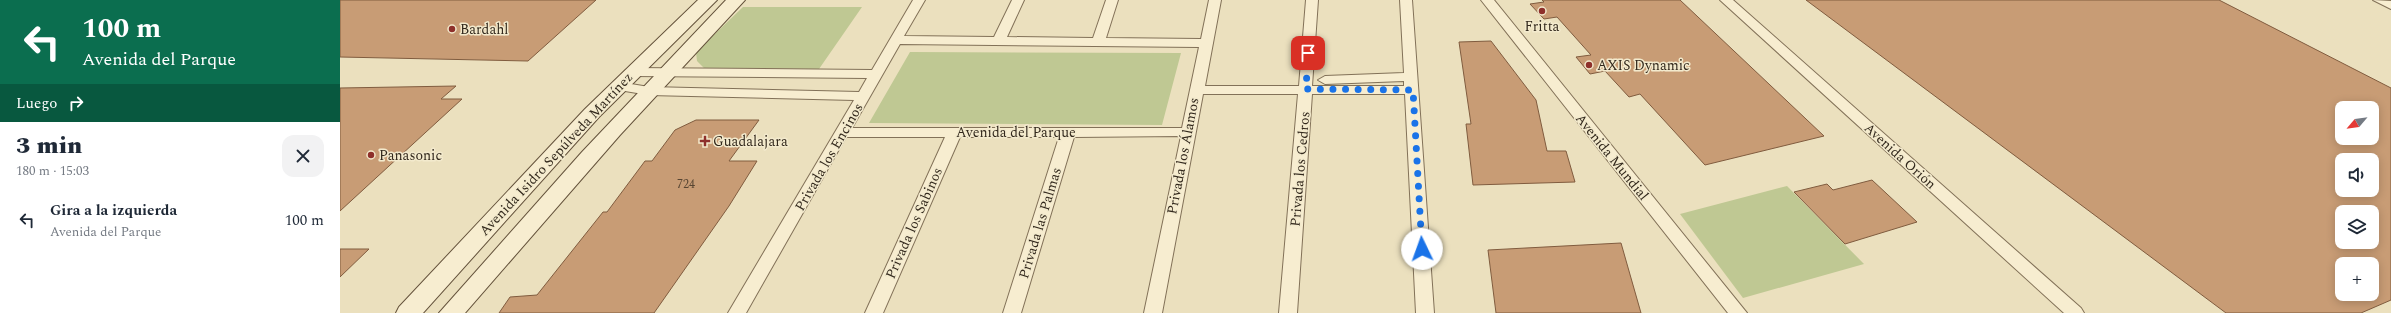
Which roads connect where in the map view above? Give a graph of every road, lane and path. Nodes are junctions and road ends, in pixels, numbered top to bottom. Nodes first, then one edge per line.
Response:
1 (708, 0) edge
2 (736, 0) edge
3 (919, 0) edge
4 (1018, 0) edge
5 (1112, 0) edge
6 (1215, 0) edge
7 (1312, 0) edge
8 (1406, 0) edge
9 (1487, 0) edge
10 (1726, 0) edge
11 (2379, 0) edge
12 (2391, 5) edge
13 (896, 40) junction
14 (999, 41) junction
15 (1098, 42) junction
16 (1207, 44) junction
17 (664, 73) junction
18 (812, 74) junction
19 (876, 74) junction
20 (626, 79) junction
21 (1412, 84) junction
22 (1197, 85) junction
23 (1306, 85) junction
24 (649, 91) junction
25 (796, 94) junction
26 (864, 96) junction
27 (1068, 132) junction
28 (1188, 132) junction
29 (843, 133) junction
30 (954, 133) junction
31 (408, 313) edge
32 (451, 313) edge
33 (737, 313) edge
34 (874, 313) edge
35 (1012, 313) edge
36 (1153, 313) edge
37 (1288, 313) edge
38 (1425, 313) edge
39 (1738, 313) edge
40 (2075, 313) edge

1 - 20 main road, Avenida Isidro Sepúlveda Martínez
2 - 17 main road, Avenida Isidro Sepúlveda Martínez
3 - 13 street, Privada los Encinos
4 - 14 street
5 - 15 street
6 - 16 street, Privada los Álamos
7 - 23 street, Privada los Cedros
8 - 21 street
9 - 39 street, Avenida Mundial
10 - 40 street, Avenida Orión
11 - 12 street
13 - 14 street
13 - 19 street, Privada los Encinos
14 - 15 street
15 - 16 street
16 - 22 street, Privada los Álamos
17 - 18 street
17 - 20 street
17 - 24 main road, Avenida Isidro Sepúlveda Martínez
18 - 19 street
18 - 25 street
19 - 26 street, Privada los Encinos
20 - 24 street
20 - 31 main road, Avenida Isidro Sepúlveda Martínez
21 - 23 street
21 - 38 street
22 - 23 street
22 - 28 street, Privada los Álamos
23 - 37 street, Privada los Cedros
24 - 25 street
24 - 32 main road, Avenida Isidro Sepúlveda Martínez
25 - 26 street
26 - 29 street, Privada los Encinos
27 - 28 street, Avenida del Parque
27 - 30 street, Avenida del Parque
27 - 35 street, Privada las Palmas
28 - 36 street, Privada los Álamos
29 - 30 street, Avenida del Parque
29 - 33 street, Privada los Encinos
30 - 34 street, Privada los Sabinos

